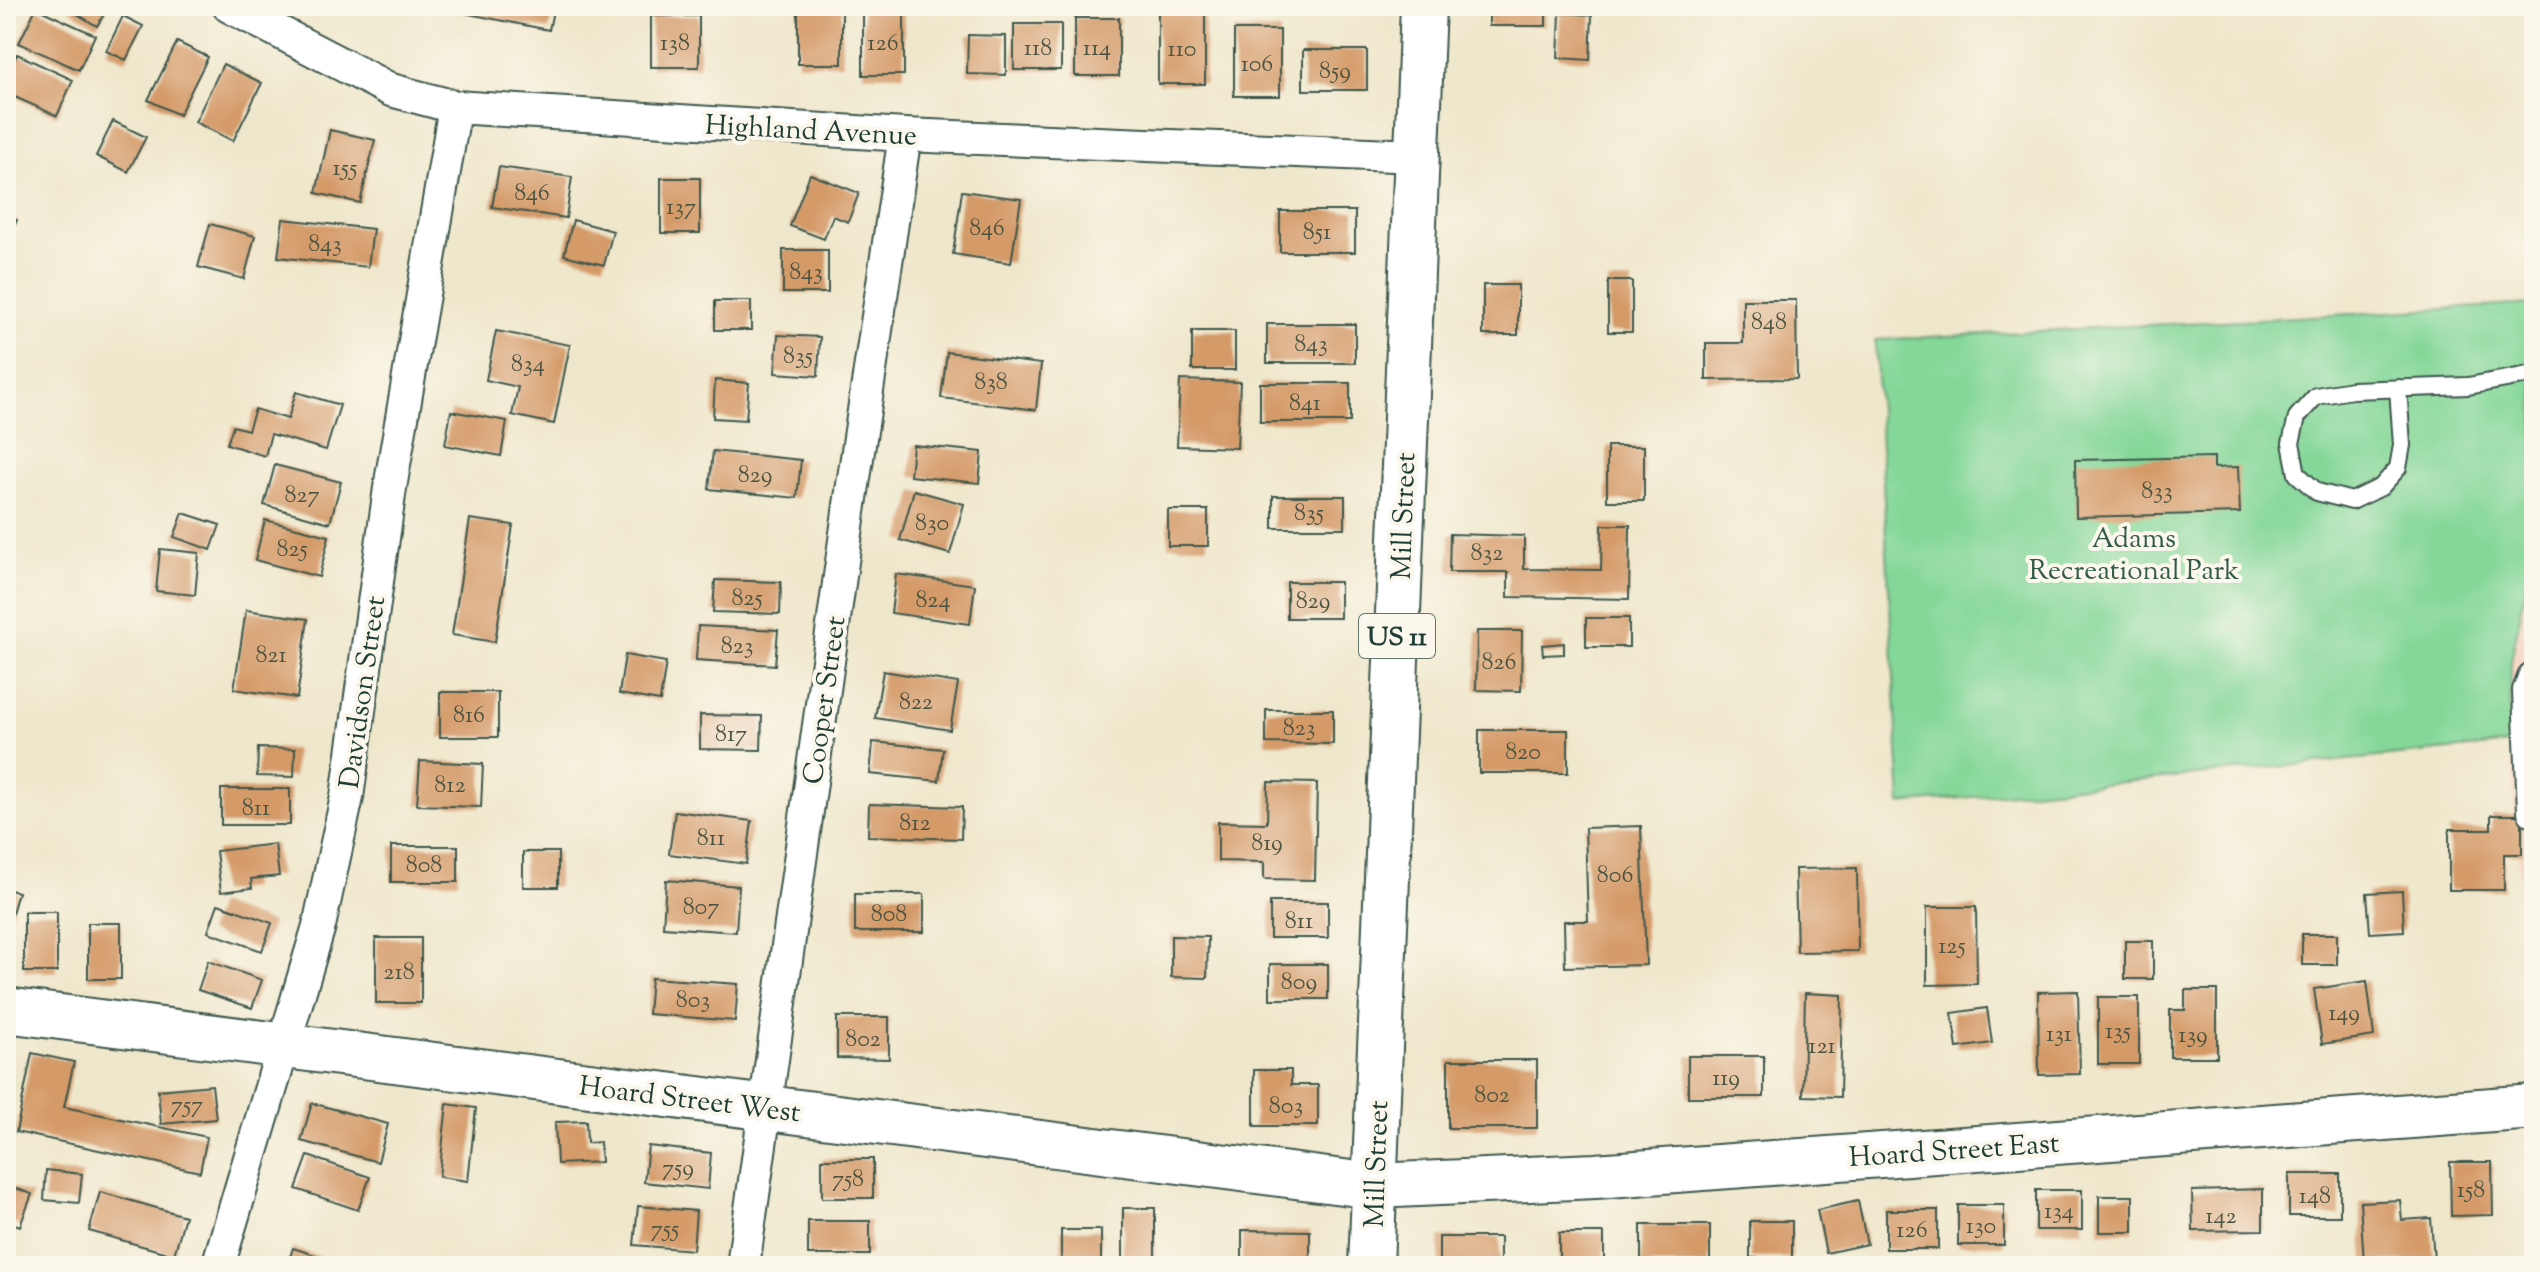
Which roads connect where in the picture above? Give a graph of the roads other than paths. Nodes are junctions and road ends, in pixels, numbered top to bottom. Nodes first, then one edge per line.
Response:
1 (229, 6) edge
2 (1423, 6) edge
3 (455, 107) junction
4 (905, 135) junction
5 (1417, 156) junction
6 (2534, 374) edge
7 (2398, 388) junction
8 (2534, 678) edge
9 (2534, 811) edge
10 (6, 1010) edge
11 (284, 1045) junction
12 (2534, 1107) edge
13 (766, 1108) junction
14 (1374, 1186) junction
15 (218, 1266) edge
16 (743, 1266) edge
17 (1371, 1266) edge

1 - 3 street, Highland Avenue
2 - 5 main road, Mill Street / US 11
3 - 4 street, Highland Avenue
3 - 11 street, Davidson Street
4 - 5 street, Highland Avenue
4 - 13 street, Cooper Street
5 - 14 main road, Mill Street / US 11
6 - 7 lane
7 - 7 lane
8 - 9 street
10 - 11 main road, Hoard Street West
11 - 13 main road, Hoard Street West
11 - 15 street, Davidson Street
12 - 14 main road, Hoard Street East
13 - 14 main road, Hoard Street West
13 - 16 street, Cooper Street
14 - 17 main road, Mill Street / US 11

